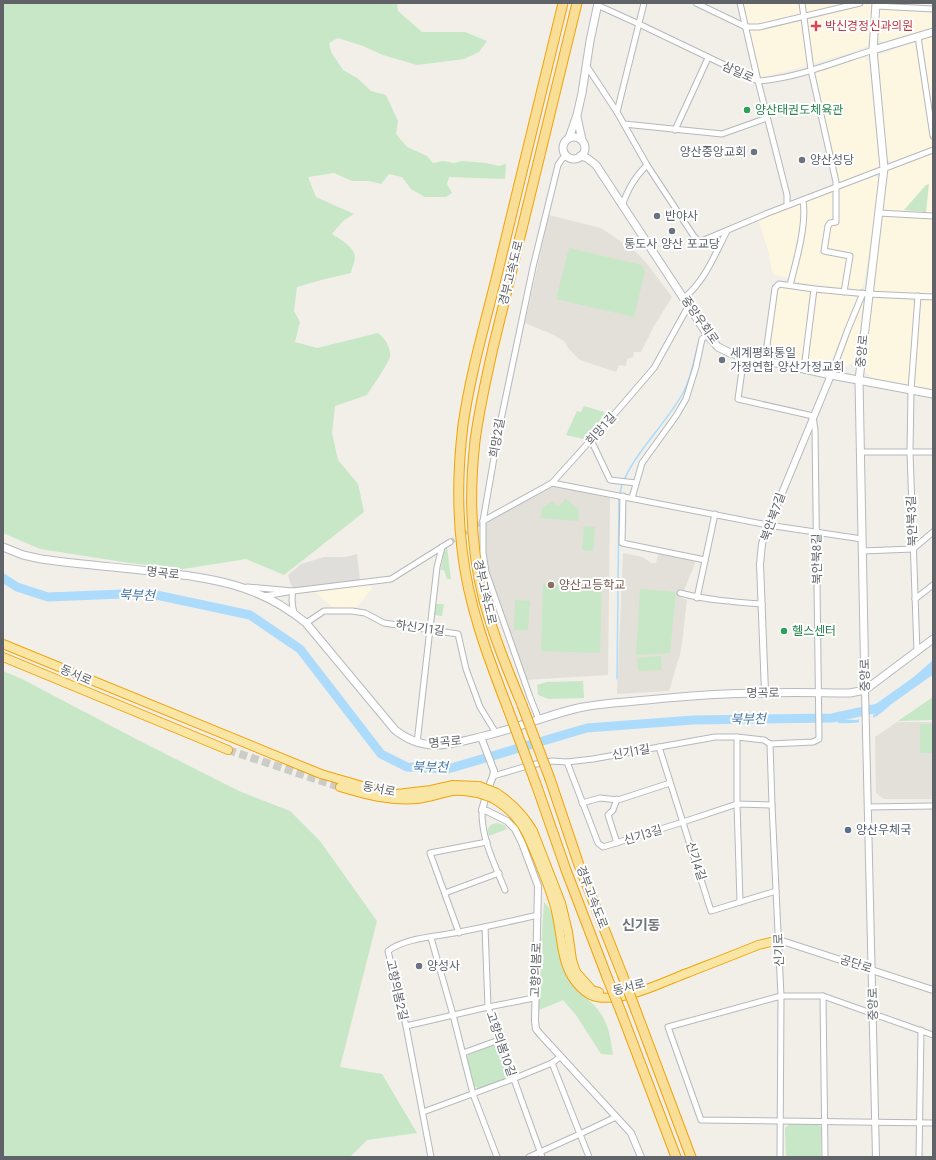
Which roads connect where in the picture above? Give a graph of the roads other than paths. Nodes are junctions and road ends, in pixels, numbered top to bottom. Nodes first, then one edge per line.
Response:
1 (563, 3) edge
2 (577, 3) edge
3 (644, 3) edge
4 (696, 3) edge
5 (740, 3) edge
6 (802, 3) edge
7 (860, 3) edge
8 (598, 4) edge
9 (876, 5) edge
10 (933, 9) edge
11 (804, 17) junction
12 (639, 24) junction
13 (746, 27) junction
14 (933, 32) edge
15 (918, 37) junction
16 (873, 50) junction
17 (708, 58) junction
18 (586, 65) junction
19 (811, 70) junction
20 (758, 81) junction
21 (617, 112) junction
22 (577, 115) junction
23 (767, 118) junction
24 (624, 124) junction
25 (676, 130) junction
26 (933, 136) edge
27 (569, 138) junction
28 (583, 143) junction
29 (933, 150) edge
30 (566, 156) junction
31 (580, 156) junction
32 (596, 165) junction
33 (647, 165) junction
34 (884, 168) junction
35 (837, 187) junction
36 (803, 201) junction
37 (622, 206) junction
38 (788, 206) junction
39 (880, 214) junction
40 (933, 216) edge
41 (727, 231) junction
42 (790, 285) junction
43 (814, 289) junction
44 (844, 292) junction
45 (866, 294) junction
46 (918, 296) junction
47 (933, 297) edge
48 (684, 298) junction
49 (689, 305) junction
50 (708, 334) junction
51 (744, 356) junction
52 (765, 360) junction
53 (804, 369) junction
54 (831, 375) junction
55 (859, 380) junction
56 (911, 390) junction
57 (933, 394) edge
58 (813, 416) junction
59 (591, 440) junction
60 (860, 452) junction
61 (910, 452) junction
62 (933, 452) edge
63 (552, 483) junction
64 (636, 483) junction
65 (623, 496) junction
66 (632, 498) junction
67 (715, 514) junction
68 (483, 521) junction
69 (768, 525) junction
70 (817, 532) junction
71 (933, 532) edge
72 (862, 539) junction
73 (450, 542) tunnel mouth
74 (3, 546) edge
75 (442, 547) junction
76 (913, 549) junction
77 (862, 551) junction
78 (706, 560) junction
79 (933, 585) edge
80 (243, 587) junction
81 (293, 591) junction
82 (680, 593) dead end
83 (265, 596) junction
84 (698, 598) junction
85 (915, 599) junction
86 (762, 604) junction
87 (294, 613) junction
88 (306, 623) junction
89 (430, 630) junction
90 (933, 638) edge
91 (3, 644) edge
92 (917, 652) junction
93 (3, 657) edge
94 (865, 690) junction
95 (766, 692) junction
96 (819, 693) junction
97 (539, 720) junction
98 (496, 733) junction
99 (481, 737) junction
100 (737, 737) junction
101 (819, 740) joint
102 (417, 743) junction
103 (770, 744) junction
104 (659, 747) junction
105 (228, 750) tunnel mouth
106 (567, 762) junction
107 (494, 774) junction
108 (670, 784) junction
109 (340, 787) tunnel mouth
110 (478, 790) junction
111 (617, 799) junction
112 (582, 803) junction
113 (737, 804) junction
114 (772, 805) junction
115 (933, 806) edge
116 (868, 807) junction
117 (482, 810) junction
118 (683, 822) junction
119 (487, 842) junction
120 (617, 843) junction
121 (499, 873) junction
122 (505, 890) dead end
123 (776, 891) junction
124 (445, 893) junction
125 (740, 902) junction
126 (538, 915) junction
127 (485, 926) junction
128 (459, 933) junction
129 (431, 938) junction
130 (779, 940) junction
131 (872, 969) junction
132 (933, 990) edge
133 (781, 996) junction
134 (823, 996) junction
135 (534, 998) junction
136 (488, 1007) junction
137 (873, 1013) junction
138 (453, 1015) junction
139 (406, 1026) junction
140 (921, 1030) junction
141 (933, 1034) edge
142 (499, 1040) junction
143 (463, 1053) junction
144 (560, 1057) junction
145 (552, 1063) junction
146 (513, 1079) junction
147 (473, 1094) junction
148 (423, 1112) junction
149 (616, 1117) junction
150 (780, 1121) junction
151 (824, 1121) junction
152 (875, 1122) junction
153 (920, 1123) junction
154 (933, 1123) edge
155 (580, 1134) junction
156 (542, 1155) edge
157 (431, 1157) edge
158 (497, 1157) edge
159 (529, 1157) edge
160 (589, 1157) edge
161 (641, 1157) edge
162 (676, 1157) edge
163 (691, 1157) edge
164 (780, 1157) edge
165 (825, 1157) edge
166 (876, 1157) edge
167 (919, 1157) edge

1 - 162 highway, 경부고속도로, bridge
2 - 163 highway, 경부고속도로, bridge
3 - 12 street
4 - 13 street
5 - 13 street
6 - 11 street
7 - 11 street
8 - 12 street, 삼일로
8 - 18 main road
9 - 10 street
9 - 16 main road, 중앙로
11 - 13 street
11 - 19 street
12 - 17 street, 삼일로
12 - 21 street
13 - 20 street
14 - 15 main road, 삼일로
15 - 16 main road, 삼일로
15 - 26 street
16 - 19 street, 삼일로
16 - 34 main road, 중앙로
17 - 20 street, 삼일로
17 - 25 street
18 - 21 street
18 - 22 main road
19 - 20 street, 삼일로
19 - 35 street
20 - 23 street
21 - 24 street
22 - 27 main road
22 - 28 main road
23 - 25 street
23 - 38 street
24 - 25 street
24 - 33 street
27 - 28 main road
27 - 30 main road
28 - 31 main road
28 - 32 main road
29 - 34 street
30 - 31 main road
30 - 68 street, 희망2길
31 - 32 main road, 중앙우회로
32 - 37 main road, 중앙우회로
33 - 37 street
33 - 41 street
34 - 35 street
34 - 39 main road, 중앙로
35 - 36 street
35 - 44 street
36 - 38 street
36 - 42 street
37 - 48 main road, 중앙우회로
38 - 41 street
39 - 40 street
39 - 45 main road, 중앙로
41 - 48 street
42 - 43 street
42 - 52 street
43 - 44 street
43 - 53 street
44 - 45 street
45 - 46 street
45 - 54 street
45 - 55 main road, 중앙로
46 - 47 street
46 - 56 street, 북안북3길
48 - 49 main road, 중앙우회로
49 - 50 main road, 중앙우회로
49 - 59 street, 희망1길
50 - 51 main road, 중앙우회로
50 - 64 street
51 - 52 main road, 중앙우회로
51 - 58 street
52 - 53 main road, 중앙우회로
53 - 54 main road, 중앙우회로
54 - 55 main road, 중앙우회로
54 - 58 street, 북안북7길
55 - 56 main road, 중앙우회로
55 - 60 main road, 중앙로
56 - 57 main road, 중앙우회로
56 - 61 street, 북안북3길
58 - 69 street, 북안북7길
58 - 70 street, 북안북8길
59 - 63 street, 희망1길
59 - 64 street
60 - 61 street
60 - 72 main road, 중앙로
61 - 62 street
61 - 76 street, 북안북3길
63 - 65 street
63 - 68 street, 희망1길
64 - 66 street
65 - 66 street
65 - 78 street
66 - 67 street
67 - 69 street
67 - 78 street
68 - 97 street, 희망2길
69 - 70 street
69 - 86 street, 북안북7길
70 - 72 street
70 - 96 street, 북안북8길
71 - 76 street
72 - 77 main road, 중앙로
73 - 75 street
74 - 80 main road, 명곡로
75 - 81 street
75 - 89 street
76 - 77 street
76 - 85 street, 북안북3길
77 - 94 main road, 중앙로
78 - 84 street
79 - 85 street
80 - 81 street
80 - 83 main road, 명곡로
81 - 83 street
81 - 87 street
82 - 84 street
83 - 87 main road, 명곡로
84 - 86 street
85 - 92 street, 북안북3길
86 - 95 street, 북안북7길
87 - 88 main road, 명곡로
88 - 89 street, 하신기1길
88 - 102 main road, 명곡로
89 - 98 street, 하신기1길
89 - 102 street
90 - 92 main road, 명곡로
91 - 110 highway, 동서로
92 - 94 main road, 명곡로
93 - 105 highway, 동서로
94 - 96 main road, 명곡로
94 - 116 street, 중앙로
95 - 96 main road, 명곡로
95 - 97 main road, 명곡로
96 - 101 street, 북안북8길
97 - 98 main road, 명곡로
98 - 99 main road, 명곡로
99 - 102 main road, 명곡로
99 - 107 street
100 - 103 street, 신기1길
100 - 104 street, 신기1길
100 - 113 street
101 - 103 street, 신기1길
103 - 114 street, 신기로
104 - 106 street, 신기1길
104 - 108 street, 신기4길
106 - 107 street, 신기1길
106 - 112 street, 신기3길
107 - 117 street
108 - 111 street
108 - 118 street, 신기4길
109 - 110 highway, 동서로
110 - 130 highway, 동서로, bridge
111 - 112 street
111 - 120 street
112 - 120 street, 신기3길
113 - 114 street, 신기3길
113 - 118 street, 신기3길
113 - 125 street
114 - 123 street, 신기로
115 - 116 street
116 - 131 street, 중앙로
117 - 119 street
117 - 126 street, 고향의봄로
118 - 120 street, 신기3길
118 - 125 street, 신기4길
119 - 121 street
119 - 124 street
121 - 122 street
121 - 124 street
123 - 125 street, 신기4길
123 - 130 street, 신기로
124 - 128 street
126 - 127 street, 고향의봄2길
126 - 135 street, 고향의봄로
127 - 128 street, 고향의봄2길
127 - 136 street, 고향의봄10길
128 - 129 street, 고향의봄2길
129 - 138 street
129 - 139 street, 고향의봄2길
130 - 131 street, 공단로
130 - 133 street, 신기로
131 - 132 street, 공단로
131 - 137 street, 중앙로
133 - 134 street
133 - 150 street, 신기로
133 - 150 street
134 - 137 street
134 - 151 street
135 - 136 street
135 - 144 street, 고향의봄로
136 - 138 street
136 - 142 street, 고향의봄10길
137 - 140 street
137 - 152 street, 중앙로
138 - 139 street
138 - 143 street
139 - 148 street, 고향의봄2길
140 - 141 street
140 - 153 street
142 - 143 street
142 - 146 street, 고향의봄10길
143 - 147 street
144 - 145 street
144 - 149 street, 고향의봄로
145 - 146 street
145 - 155 street
146 - 147 street
146 - 156 street, 고향의봄10길
147 - 148 street
147 - 158 street
148 - 157 street, 고향의봄2길
149 - 155 street
149 - 161 street, 고향의봄로
150 - 151 street
150 - 164 street, 신기로
151 - 152 street
151 - 165 street
152 - 153 street
152 - 166 street, 중앙로
153 - 154 street
153 - 167 street
155 - 156 street
155 - 160 street
156 - 159 street

